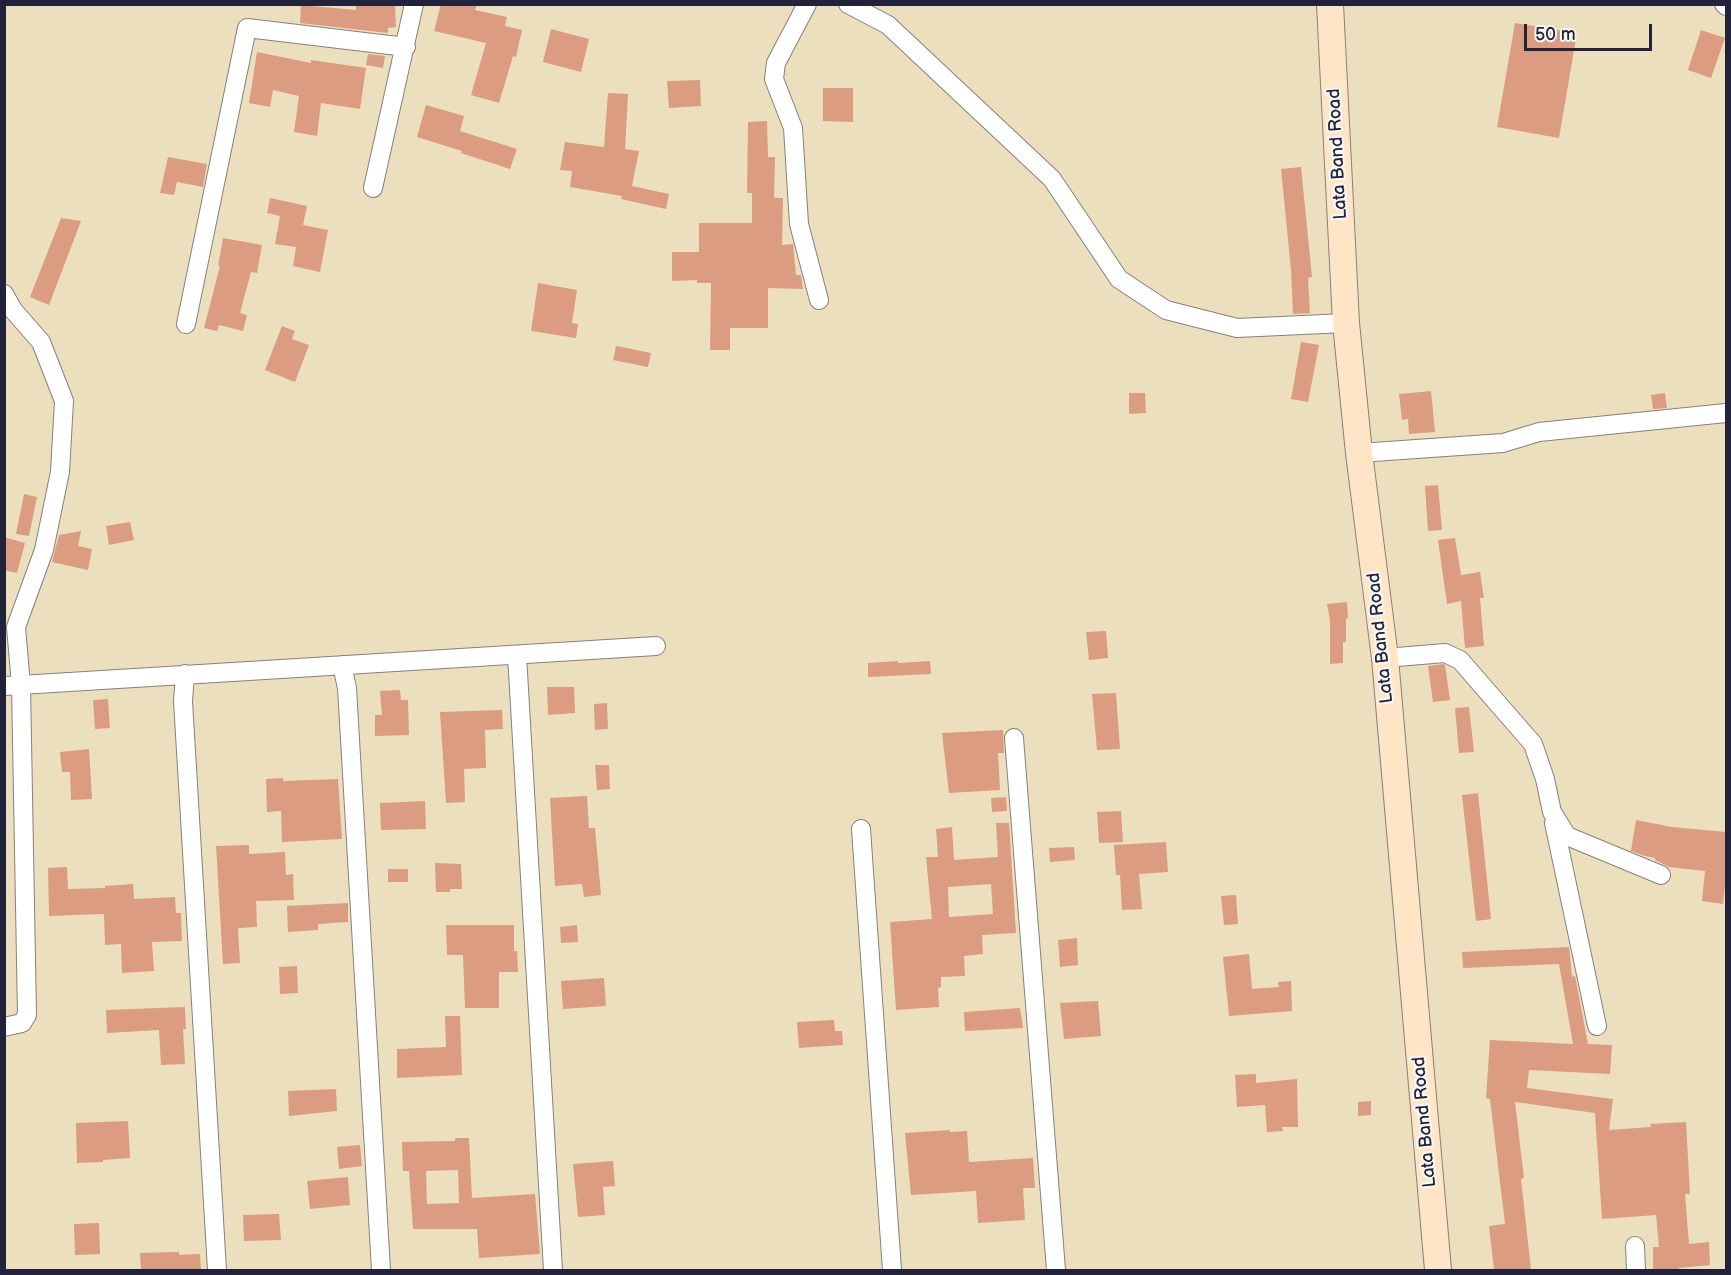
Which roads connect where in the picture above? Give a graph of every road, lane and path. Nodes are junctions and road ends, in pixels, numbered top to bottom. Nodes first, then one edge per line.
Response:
1 (414, 4) edge
2 (807, 4) edge
3 (848, 4) edge
4 (1330, 4) edge
5 (406, 47) junction
6 (373, 188) dead end
7 (4, 294) edge
8 (819, 300) dead end
9 (1346, 323) junction
10 (186, 324) dead end
11 (1726, 413) edge
12 (1359, 453) junction
13 (656, 646) dead end
14 (517, 655) junction
15 (1385, 657) junction
16 (342, 665) junction
17 (185, 674) junction
18 (13, 686) edge
19 (1014, 738) dead end
20 (1552, 812) junction
21 (861, 829) dead end
22 (1661, 874) dead end
23 (1597, 1026) dead end
24 (4, 1027) edge
25 (1635, 1246) dead end
26 (217, 1270) edge
27 (381, 1270) edge
28 (553, 1270) edge
29 (892, 1270) edge
30 (1056, 1270) edge
31 (1438, 1270) edge
32 (1636, 1270) edge

1 - 5 street
2 - 8 street
3 - 9 street
4 - 9 main road, Lata Band Road
5 - 6 street
5 - 10 street
7 - 18 street
9 - 12 main road, Lata Band Road
11 - 12 street
12 - 15 main road, Lata Band Road
13 - 14 street
14 - 16 street
14 - 28 street
15 - 20 street
15 - 31 main road, Lata Band Road
16 - 17 street
16 - 27 street
17 - 18 street
17 - 26 street
18 - 24 street
19 - 30 street
20 - 22 street
20 - 23 street
21 - 29 street
25 - 32 street

